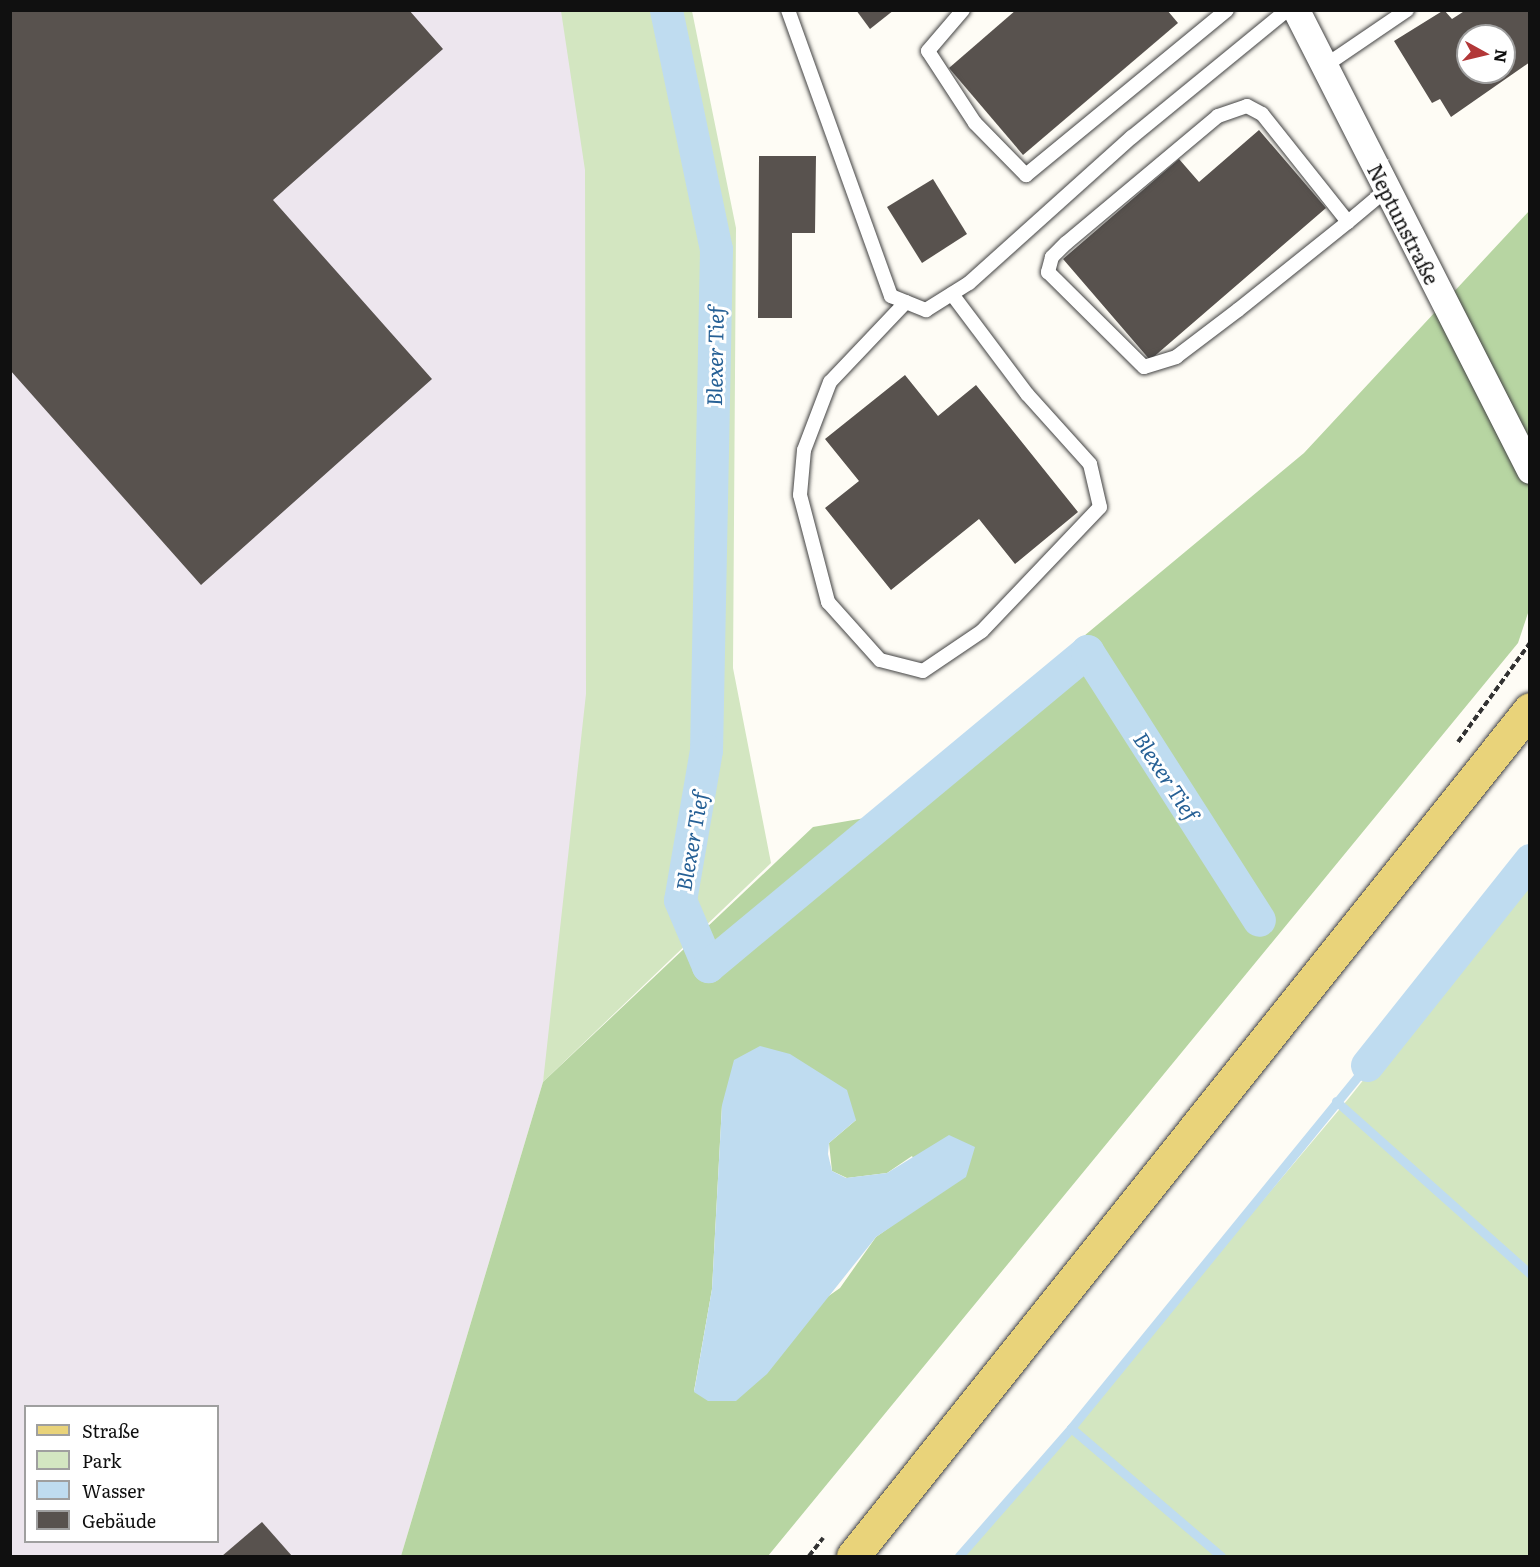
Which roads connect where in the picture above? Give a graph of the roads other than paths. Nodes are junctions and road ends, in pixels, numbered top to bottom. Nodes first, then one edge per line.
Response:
1 (788, 10) edge
2 (963, 10) edge
3 (1227, 10) edge
4 (1287, 10) edge
5 (1296, 10) edge
6 (1407, 10) edge
7 (1326, 65) junction
8 (1386, 190) junction
9 (1348, 222) junction
10 (952, 294) junction
11 (906, 302) junction
12 (1522, 444) edge
13 (1530, 470) edge
14 (1530, 710) edge
15 (853, 1557) edge

1 - 11 lane
2 - 3 lane
4 - 10 lane
5 - 7 street, Neptunstraße
6 - 7 lane
7 - 8 street, Neptunstraße
8 - 9 lane
8 - 12 street, Neptunstraße
9 - 9 lane
10 - 11 lane
10 - 11 lane
12 - 13 street, Neptunstraße
14 - 15 main road

